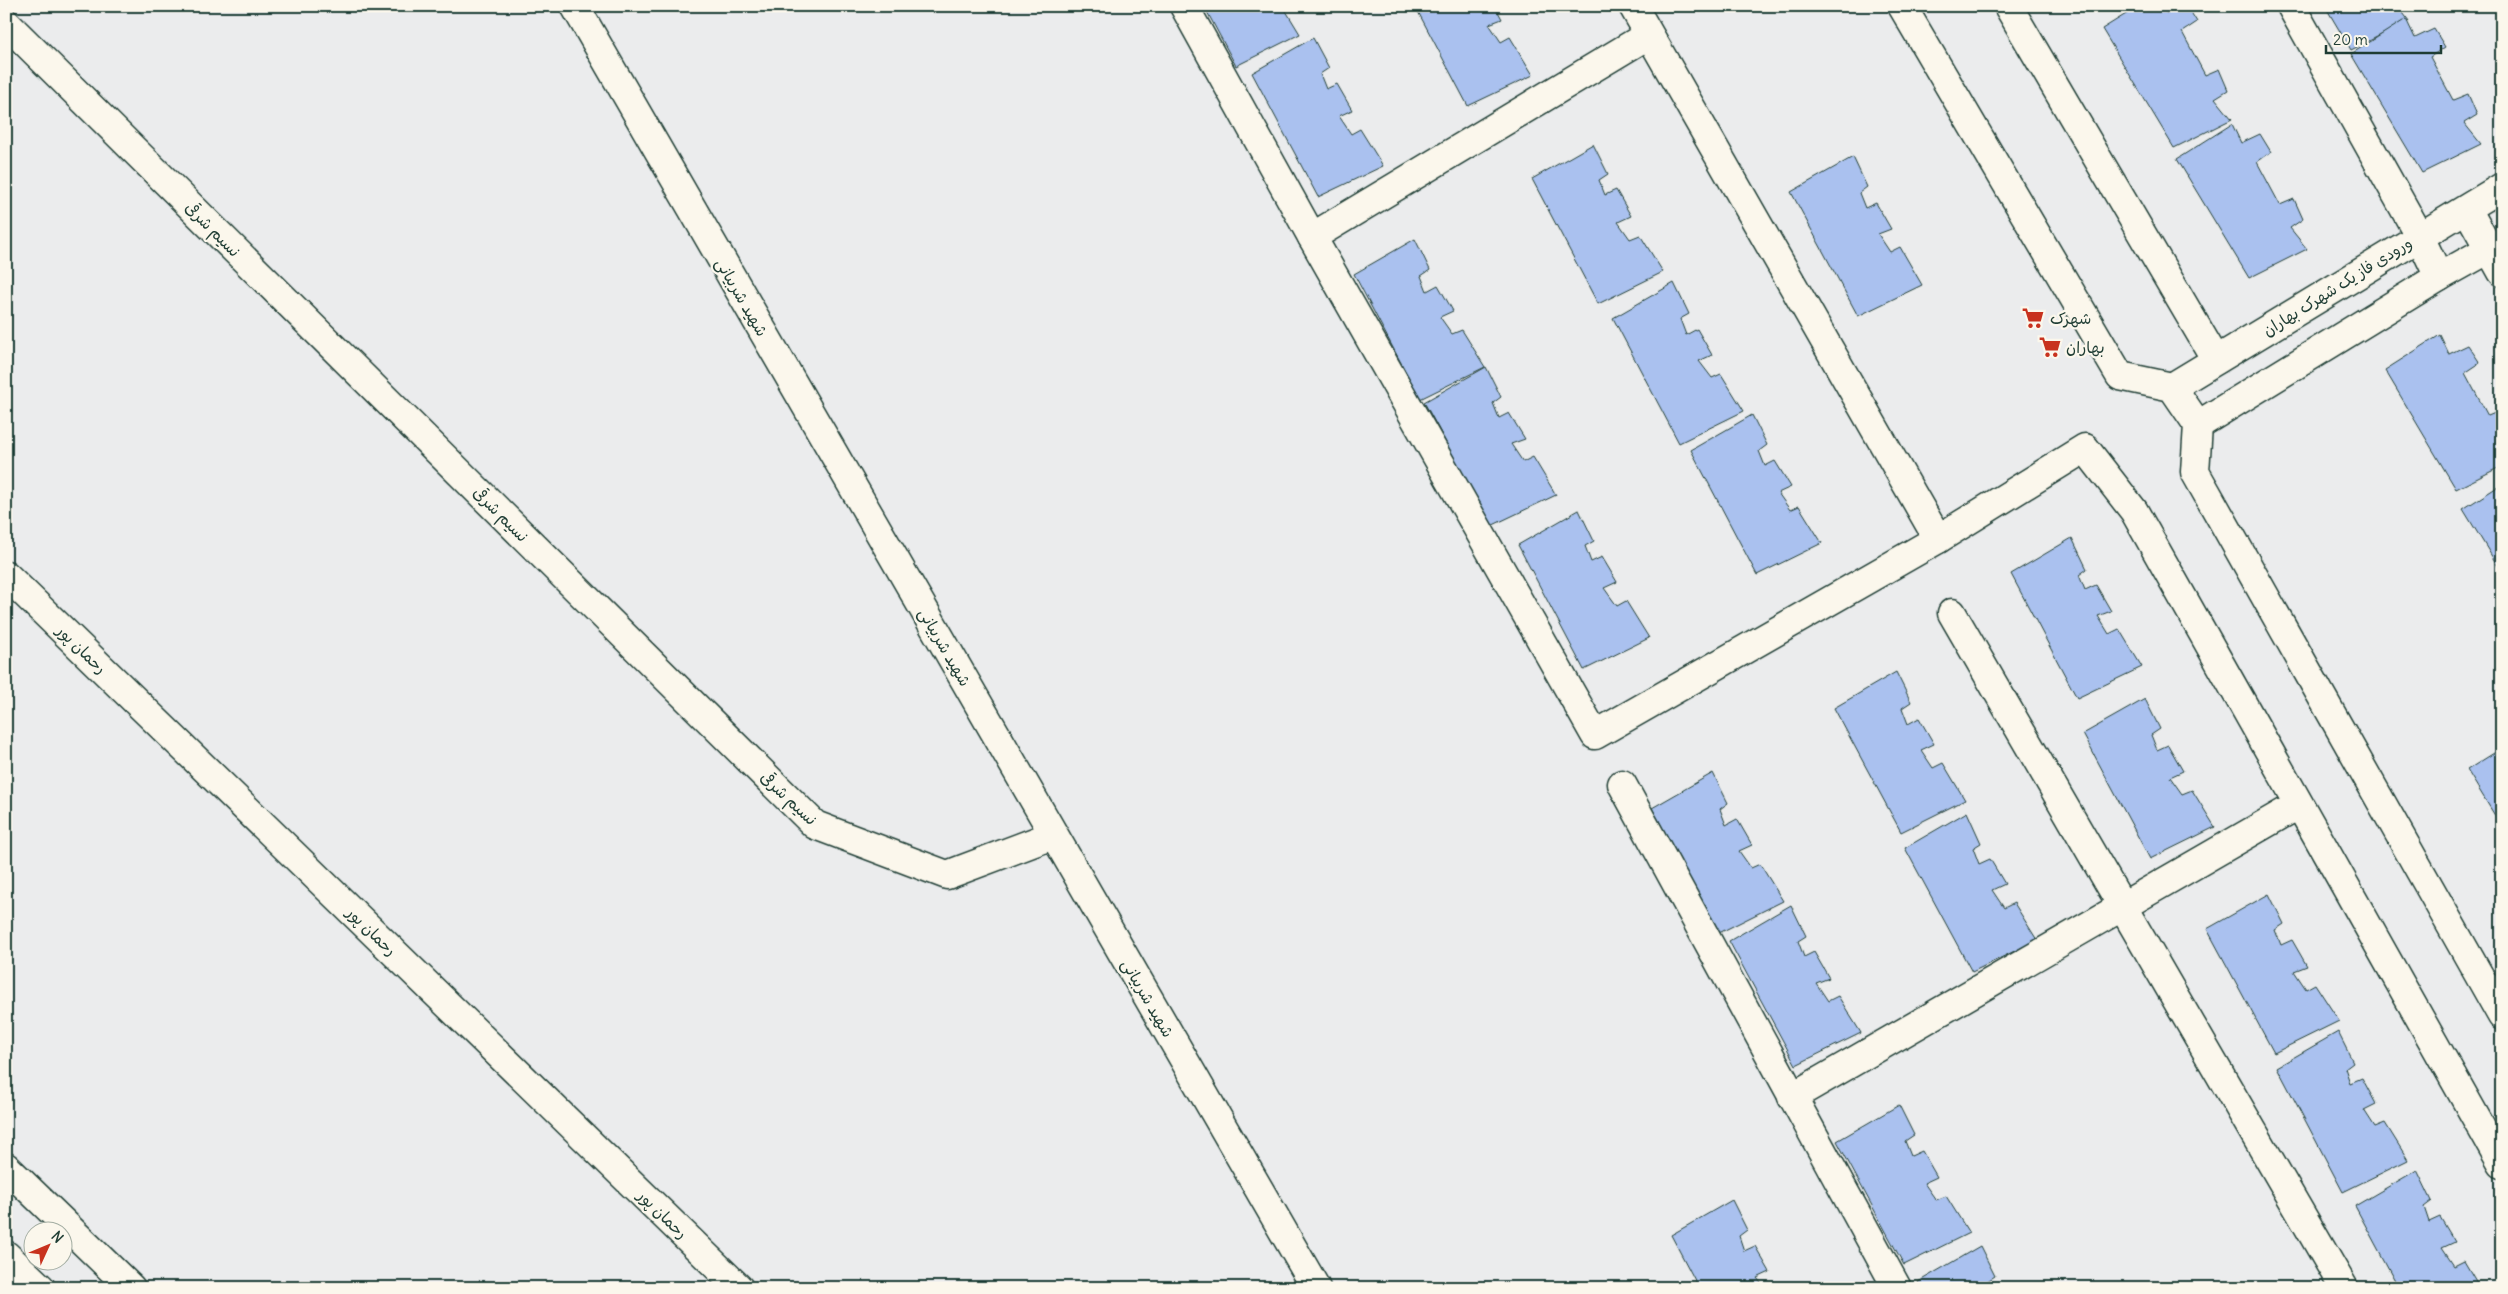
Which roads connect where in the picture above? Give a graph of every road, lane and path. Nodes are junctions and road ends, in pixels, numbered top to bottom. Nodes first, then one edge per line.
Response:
1 (575, 6) edge
2 (1184, 6) edge
3 (1632, 6) edge
4 (1902, 6) edge
5 (2008, 6) edge
6 (2291, 6) edge
7 (6, 23) edge
8 (1648, 35) junction
9 (2502, 187) edge
10 (2467, 209) junction
11 (2419, 235) junction
12 (1312, 237) junction
13 (2498, 255) edge
14 (2439, 277) junction
15 (2216, 360) junction
16 (2172, 387) junction
17 (2198, 425) junction
18 (1938, 539) junction
19 (6, 574) edge
20 (1952, 613) dead end
21 (1622, 784) dead end
22 (2298, 805) junction
23 (1053, 835) junction
24 (2122, 905) junction
25 (2502, 1016) edge
26 (1792, 1096) junction
27 (2502, 1164) edge
28 (6, 1168) edge
29 (6, 1254) edge
30 (41, 1288) edge
31 (131, 1288) edge
32 (739, 1288) edge
33 (1316, 1288) edge
34 (1897, 1288) edge
35 (2344, 1288) edge

1 - 23 street, شهید شربیانی
2 - 12 street
3 - 8 street
4 - 16 street
5 - 15 street
6 - 11 street
7 - 23 street, نسیم شرقی
8 - 12 street
8 - 18 street
9 - 10 street, ورودی فاز یک شهرک بهاران
10 - 11 street, ورودی فاز یک شهرک بهاران
10 - 13 street
11 - 14 street
11 - 15 street, ورودی فاز یک شهرک بهاران
12 - 18 street
13 - 14 street
14 - 17 street
15 - 16 street, ورودی فاز یک شهرک بهاران
16 - 17 street
17 - 25 street
18 - 22 street
19 - 32 street, رحمان پور
20 - 24 street
21 - 26 street
22 - 24 street
22 - 27 street
23 - 33 street, شهید شربیانی
24 - 26 street
24 - 35 street
26 - 34 street
28 - 31 street
29 - 30 street

